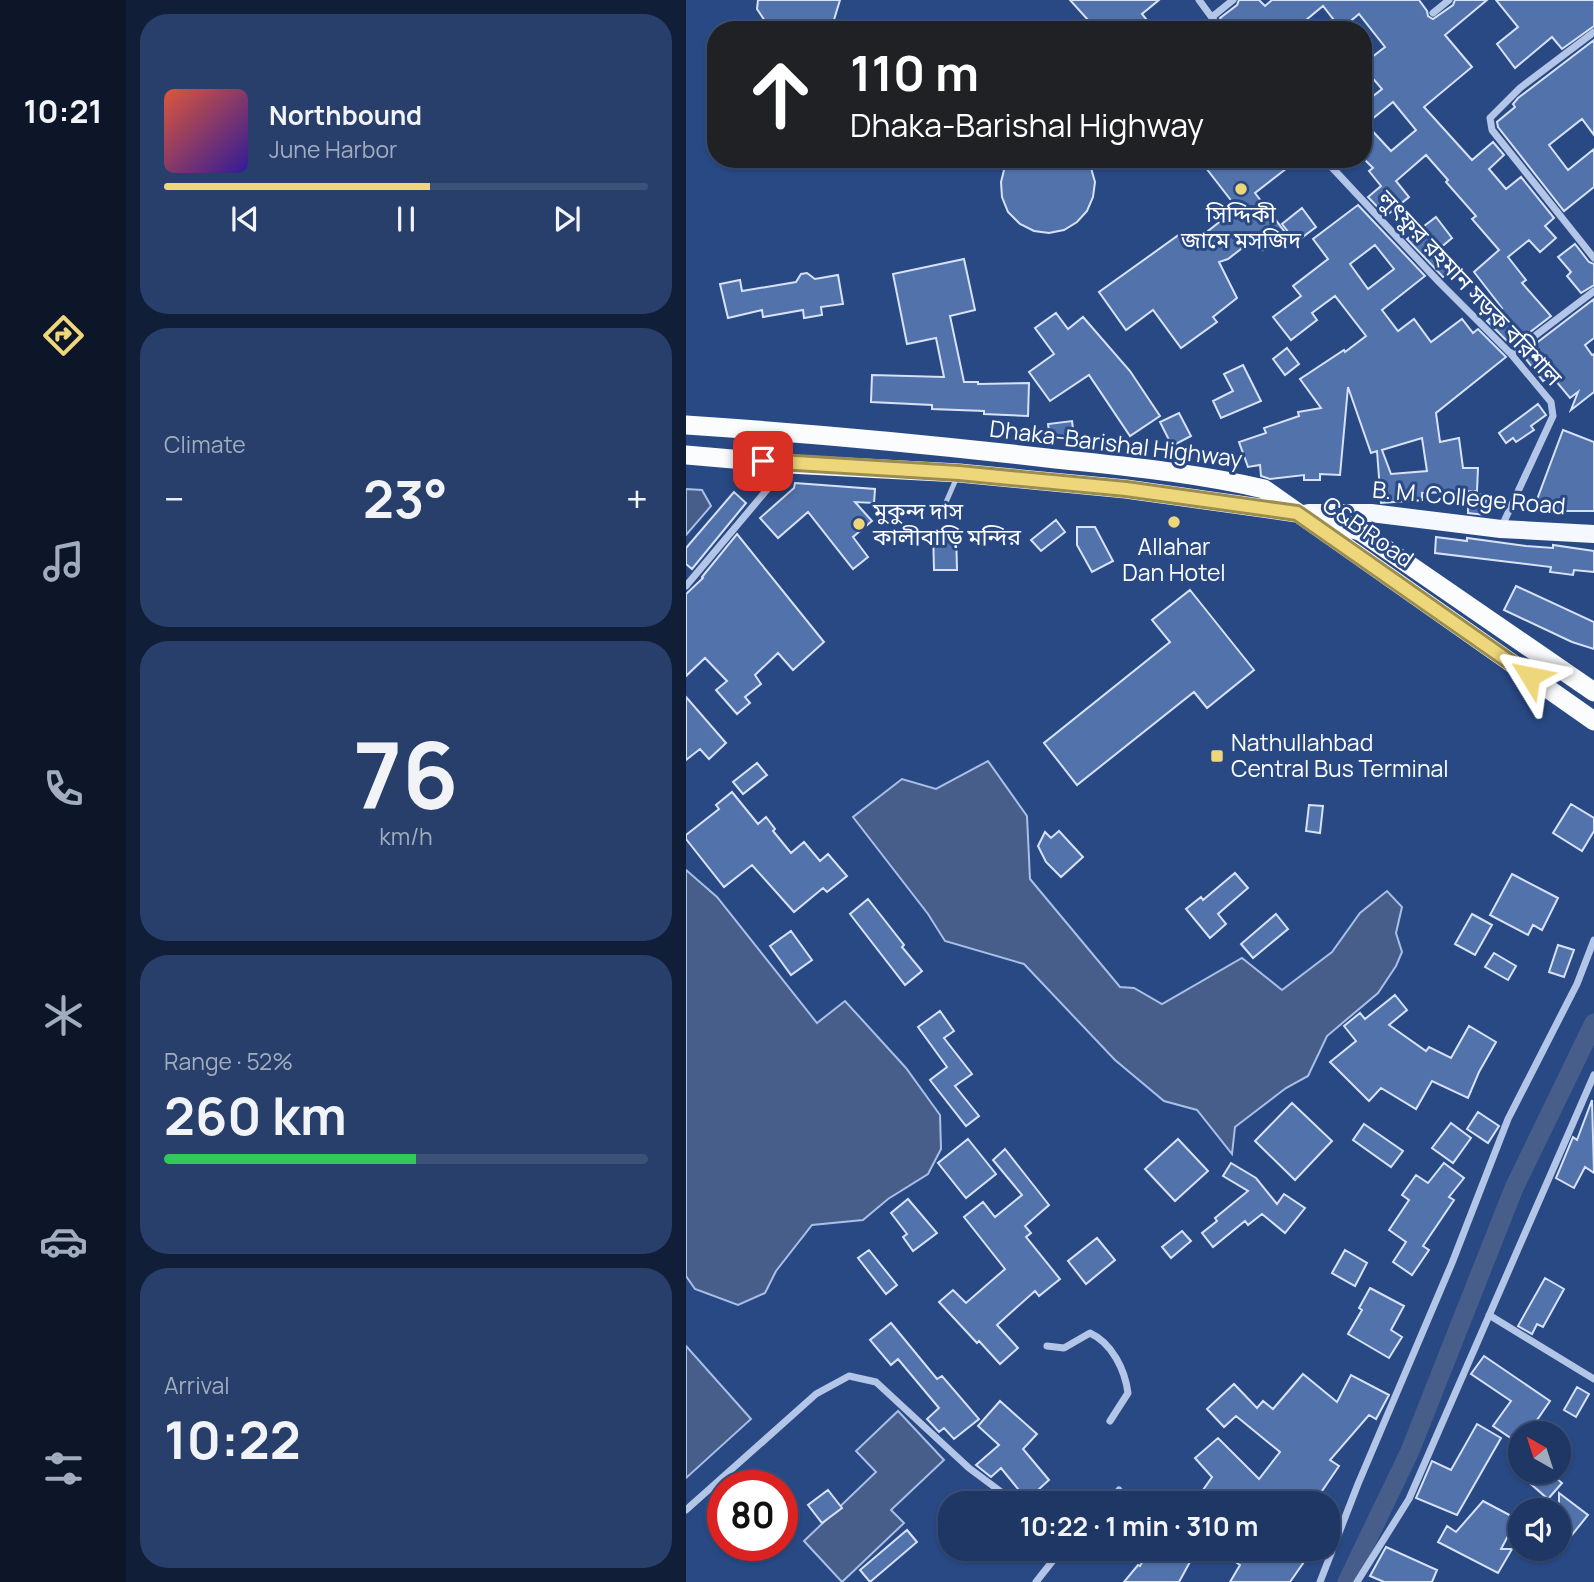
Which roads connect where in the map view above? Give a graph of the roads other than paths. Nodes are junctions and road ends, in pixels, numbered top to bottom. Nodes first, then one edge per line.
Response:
1 (1199, 0) edge
2 (1233, 0) edge
3 (1449, 0) edge
4 (1433, 13) dead end
5 (1212, 17) junction
6 (1215, 21) edge
7 (1594, 32) edge
8 (1332, 168) edge
9 (1594, 258) edge
10 (1594, 291) edge
11 (1511, 354) junction
12 (686, 425) edge
13 (686, 455) edge
14 (789, 464) junction
15 (959, 473) junction
16 (1297, 513) junction
17 (940, 516) dead end
18 (1501, 529) junction
19 (1594, 534) edge
20 (686, 586) edge
21 (1594, 692) edge
22 (1594, 721) edge
23 (1594, 940) edge
24 (1594, 1075) edge
25 (1489, 1315) junction
26 (1047, 1346) dead end
27 (1594, 1379) edge
28 (1110, 1421) dead end
29 (1000, 1491) edge
30 (686, 1510) edge
31 (1053, 1561) edge
32 (1036, 1582) edge
33 (1320, 1582) edge
34 (1357, 1582) edge

1 - 5 street
2 - 5 street
3 - 4 street
5 - 6 street
7 - 9 street
8 - 11 street, লুৎফুর রহমান সড়ক বরিশাল
10 - 11 street
11 - 18 street, লুৎফুর রহমান সড়ক বরিশাল
12 - 16 highway, Dhaka-Barishal Highway
13 - 14 highway, Dhaka-Barishal Highway
14 - 15 highway, Dhaka-Barishal Highway
14 - 20 street
15 - 16 highway, Dhaka-Barishal Highway
15 - 17 lane
16 - 18 main road, B. M. College Road
16 - 21 highway, C&B Road
16 - 22 highway, C&B Road
18 - 19 main road, B. M. College Road
23 - 33 street
24 - 25 street
25 - 27 street
25 - 34 street
26 - 28 street
29 - 30 street
31 - 32 street

